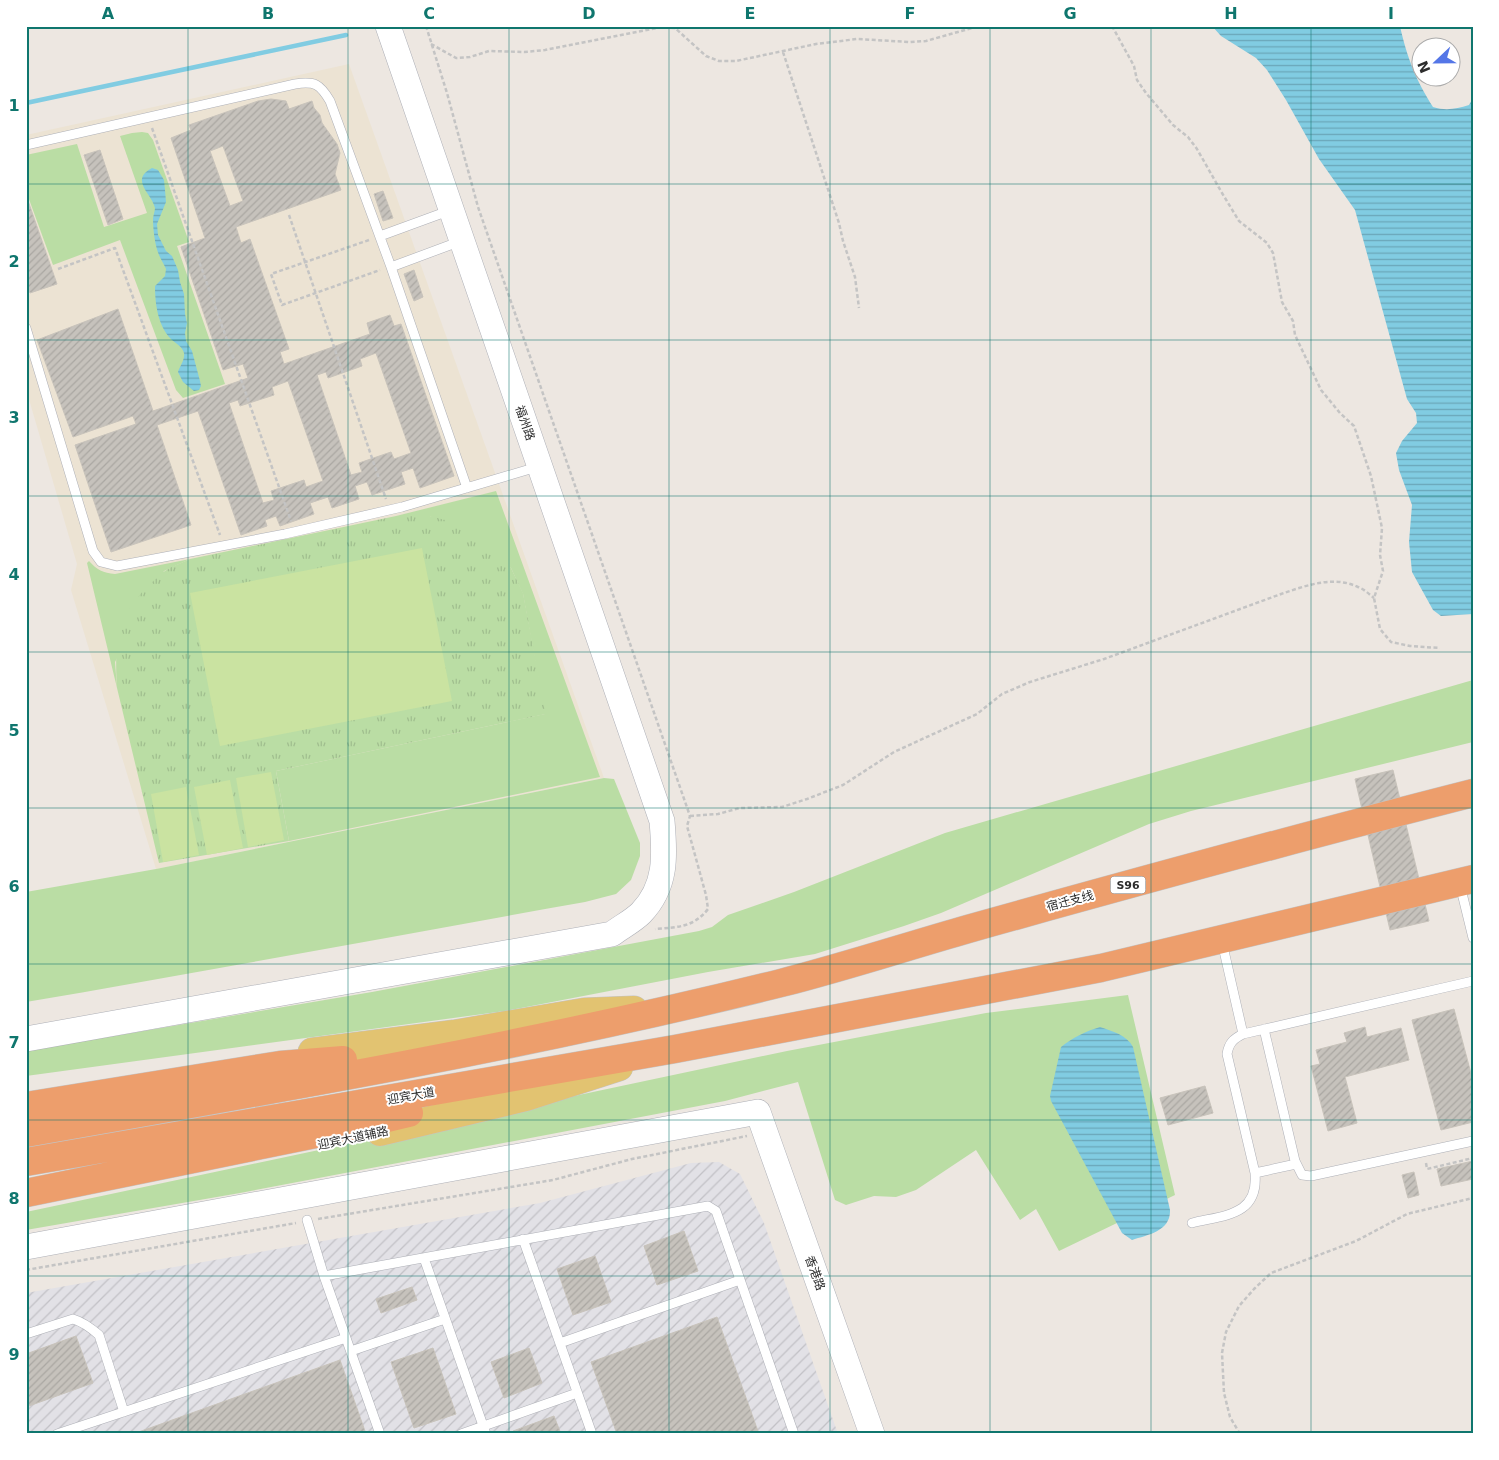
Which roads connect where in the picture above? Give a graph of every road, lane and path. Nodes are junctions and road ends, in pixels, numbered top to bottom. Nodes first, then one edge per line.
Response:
1 (388, 26) edge
2 (979, 26) edge
3 (1112, 26) edge
4 (430, 43) dead end
5 (783, 51) junction
6 (148, 117) junction
7 (26, 145) edge
8 (451, 210) junction
9 (289, 215) dead end
10 (380, 236) junction
11 (462, 241) junction
12 (305, 262) junction
13 (391, 267) junction
14 (58, 269) dead end
15 (316, 293) junction
16 (859, 308) dead end
17 (26, 328) edge
18 (540, 467) junction
19 (466, 488) junction
20 (390, 510) junction
21 (295, 532) junction
22 (224, 546) junction
23 (1374, 598) junction
24 (1440, 648) dead end
25 (1473, 793) edge
26 (690, 816) dead end
27 (1466, 881) edge
28 (1473, 938) edge
29 (1221, 940) junction
30 (1473, 981) edge
31 (673, 1008) junction
32 (1264, 1029) junction
33 (1243, 1034) junction
34 (26, 1039) edge
35 (492, 1048) junction
36 (674, 1049) junction
37 (26, 1092) edge
38 (26, 1106) edge
39 (762, 1122) junction
40 (26, 1132) edge
41 (1473, 1141) edge
42 (1423, 1152) junction
43 (1473, 1158) edge
44 (26, 1162) edge
45 (1296, 1164) junction
46 (1255, 1173) junction
47 (26, 1193) edge
48 (1473, 1198) edge
49 (26, 1204) edge
50 (307, 1220) junction
51 (1192, 1223) dead end
52 (523, 1239) junction
53 (26, 1246) edge
54 (424, 1258) junction
55 (26, 1270) edge
56 (324, 1276) junction
57 (740, 1280) junction
58 (445, 1319) junction
59 (26, 1334) edge
60 (346, 1338) junction
61 (560, 1343) junction
62 (351, 1351) junction
63 (577, 1392) junction
64 (124, 1412) junction
65 (484, 1430) edge
66 (1473, 1431) edge
67 (57, 1434) edge
68 (380, 1434) edge
69 (461, 1434) edge
70 (592, 1434) edge
71 (794, 1434) edge
72 (872, 1434) edge
73 (1240, 1434) edge
74 (1469, 1434) edge

1 - 8 street, 福州路
2 - 5 path
3 - 23 path
4 - 5 path
5 - 16 path
6 - 7 lane
6 - 10 lane
6 - 21 path
8 - 10 lane
8 - 11 street, 福州路
9 - 12 path
10 - 12 path
10 - 13 lane
11 - 13 lane
11 - 18 street, 福州路
12 - 15 path
12 - 15 path
13 - 15 path
13 - 19 lane
14 - 22 path
15 - 20 path
17 - 22 lane
18 - 19 lane
18 - 34 street, 福州路
19 - 20 lane
20 - 21 lane
21 - 22 lane
23 - 24 path
23 - 26 path
25 - 31 highway, 宿迁支线 / S96
27 - 28 lane
27 - 29 highway
29 - 33 lane
29 - 36 highway, 迎宾大道
30 - 32 lane
31 - 35 highway
31 - 37 main road
32 - 33 lane
32 - 45 lane
33 - 46 lane
35 - 38 highway
35 - 40 highway
36 - 44 highway, 迎宾大道
36 - 47 highway
36 - 49 main road, 迎宾大道辅路
39 - 50 path
39 - 53 street
39 - 72 street, 香港路
41 - 42 lane
42 - 43 path
42 - 45 lane
45 - 46 lane
46 - 51 lane
48 - 73 path
50 - 55 path
50 - 56 lane
52 - 54 lane
52 - 57 lane
52 - 61 lane
54 - 56 lane
54 - 58 lane
56 - 60 lane
57 - 61 lane
57 - 71 lane
58 - 62 lane
58 - 65 lane
59 - 64 lane
60 - 62 lane
60 - 64 lane
61 - 63 lane
62 - 68 lane
63 - 65 lane
63 - 70 lane
64 - 67 lane
65 - 69 lane
66 - 74 path

